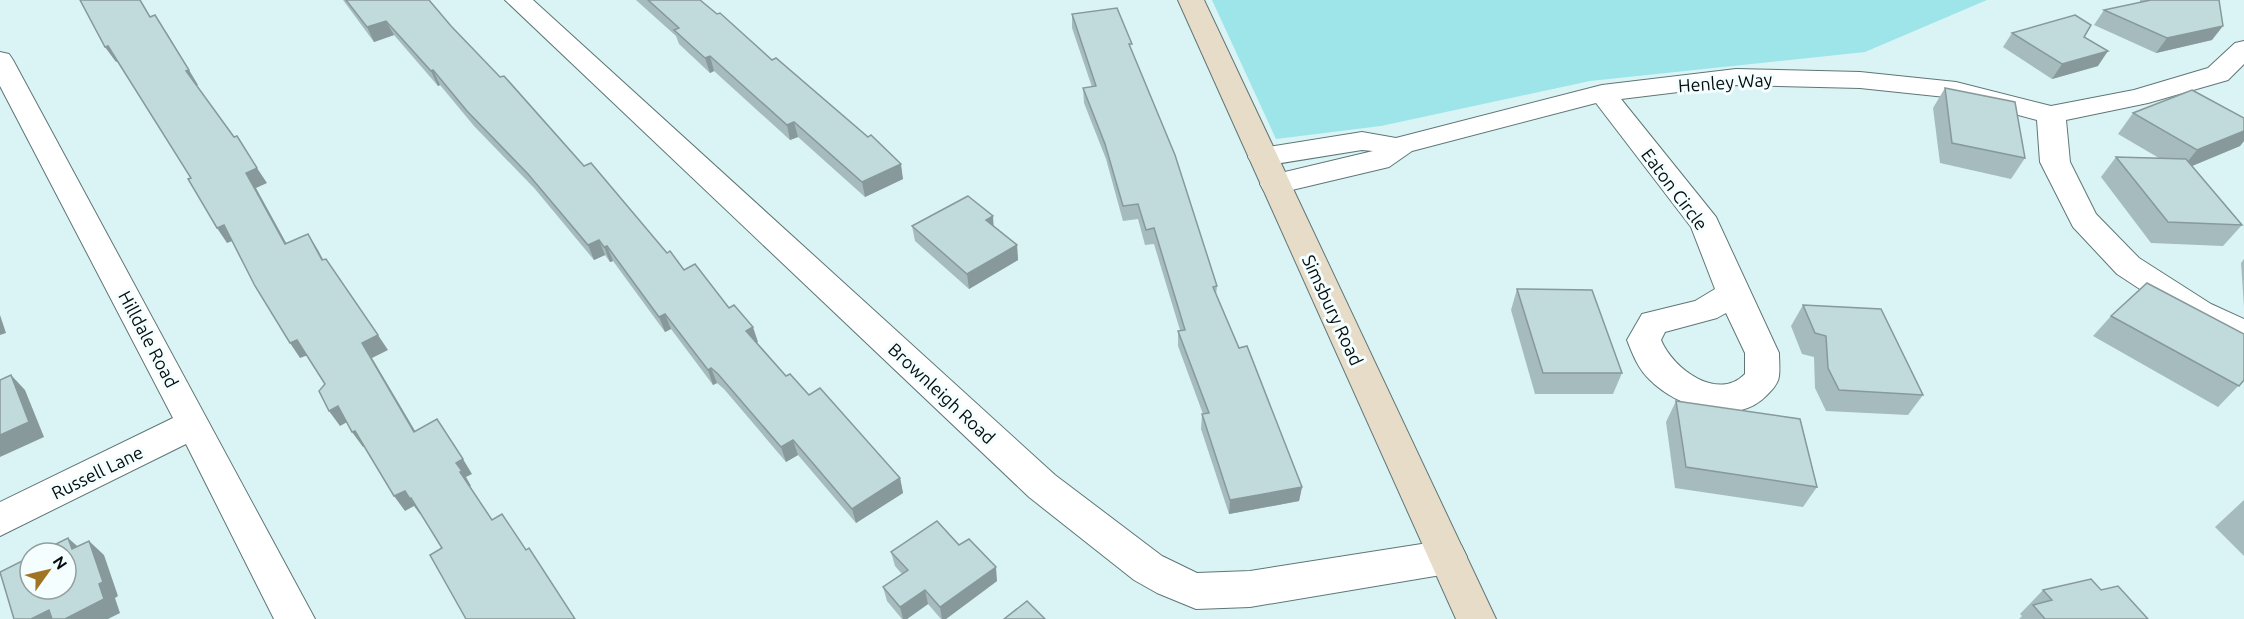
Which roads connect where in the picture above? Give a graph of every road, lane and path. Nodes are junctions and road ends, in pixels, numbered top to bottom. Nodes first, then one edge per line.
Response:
1 (518, 0) edge
2 (1191, 0) edge
3 (2244, 49) edge
4 (0, 60) edge
5 (1602, 93) junction
6 (2052, 115) junction
7 (1269, 170) junction
8 (1733, 293) dead end
9 (2244, 333) edge
10 (194, 424) junction
11 (0, 520) edge
12 (1447, 557) junction
13 (296, 619) edge
14 (1476, 619) edge

1 - 12 street, Brownleigh Road
2 - 7 main road, Simsbury Road
3 - 6 street, Henley Way
4 - 10 street, Hilldale Road
5 - 6 street, Henley Way
5 - 7 street, Henley Way
5 - 8 street, Eaton Circle
6 - 9 street
7 - 12 main road, Simsbury Road
10 - 11 street, Russell Lane
10 - 13 street, Hilldale Road
12 - 14 main road, Simsbury Road

